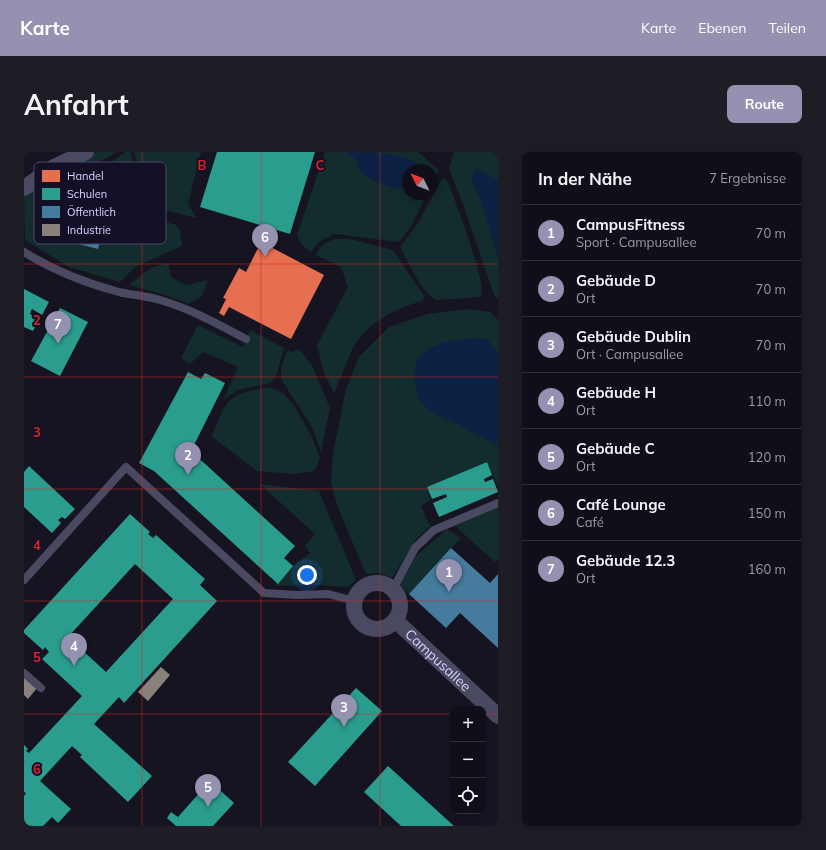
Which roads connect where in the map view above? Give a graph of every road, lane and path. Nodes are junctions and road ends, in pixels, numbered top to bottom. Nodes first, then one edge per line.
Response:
1 (86, 152) edge
2 (65, 162) edge
3 (34, 181) edge
4 (24, 188) edge
5 (24, 252) edge
6 (246, 339) dead end
7 (498, 504) edge
8 (24, 580) edge
9 (393, 589) junction
10 (355, 601) junction
11 (395, 620) junction
12 (24, 673) edge
13 (41, 688) dead end
14 (498, 716) edge

1 - 2 street
3 - 4 street
5 - 6 lane
7 - 9 lane
8 - 10 lane
9 - 10 street
9 - 11 street, Campusallee
10 - 11 street, Campusallee
11 - 14 street, Campusallee
12 - 13 lane

